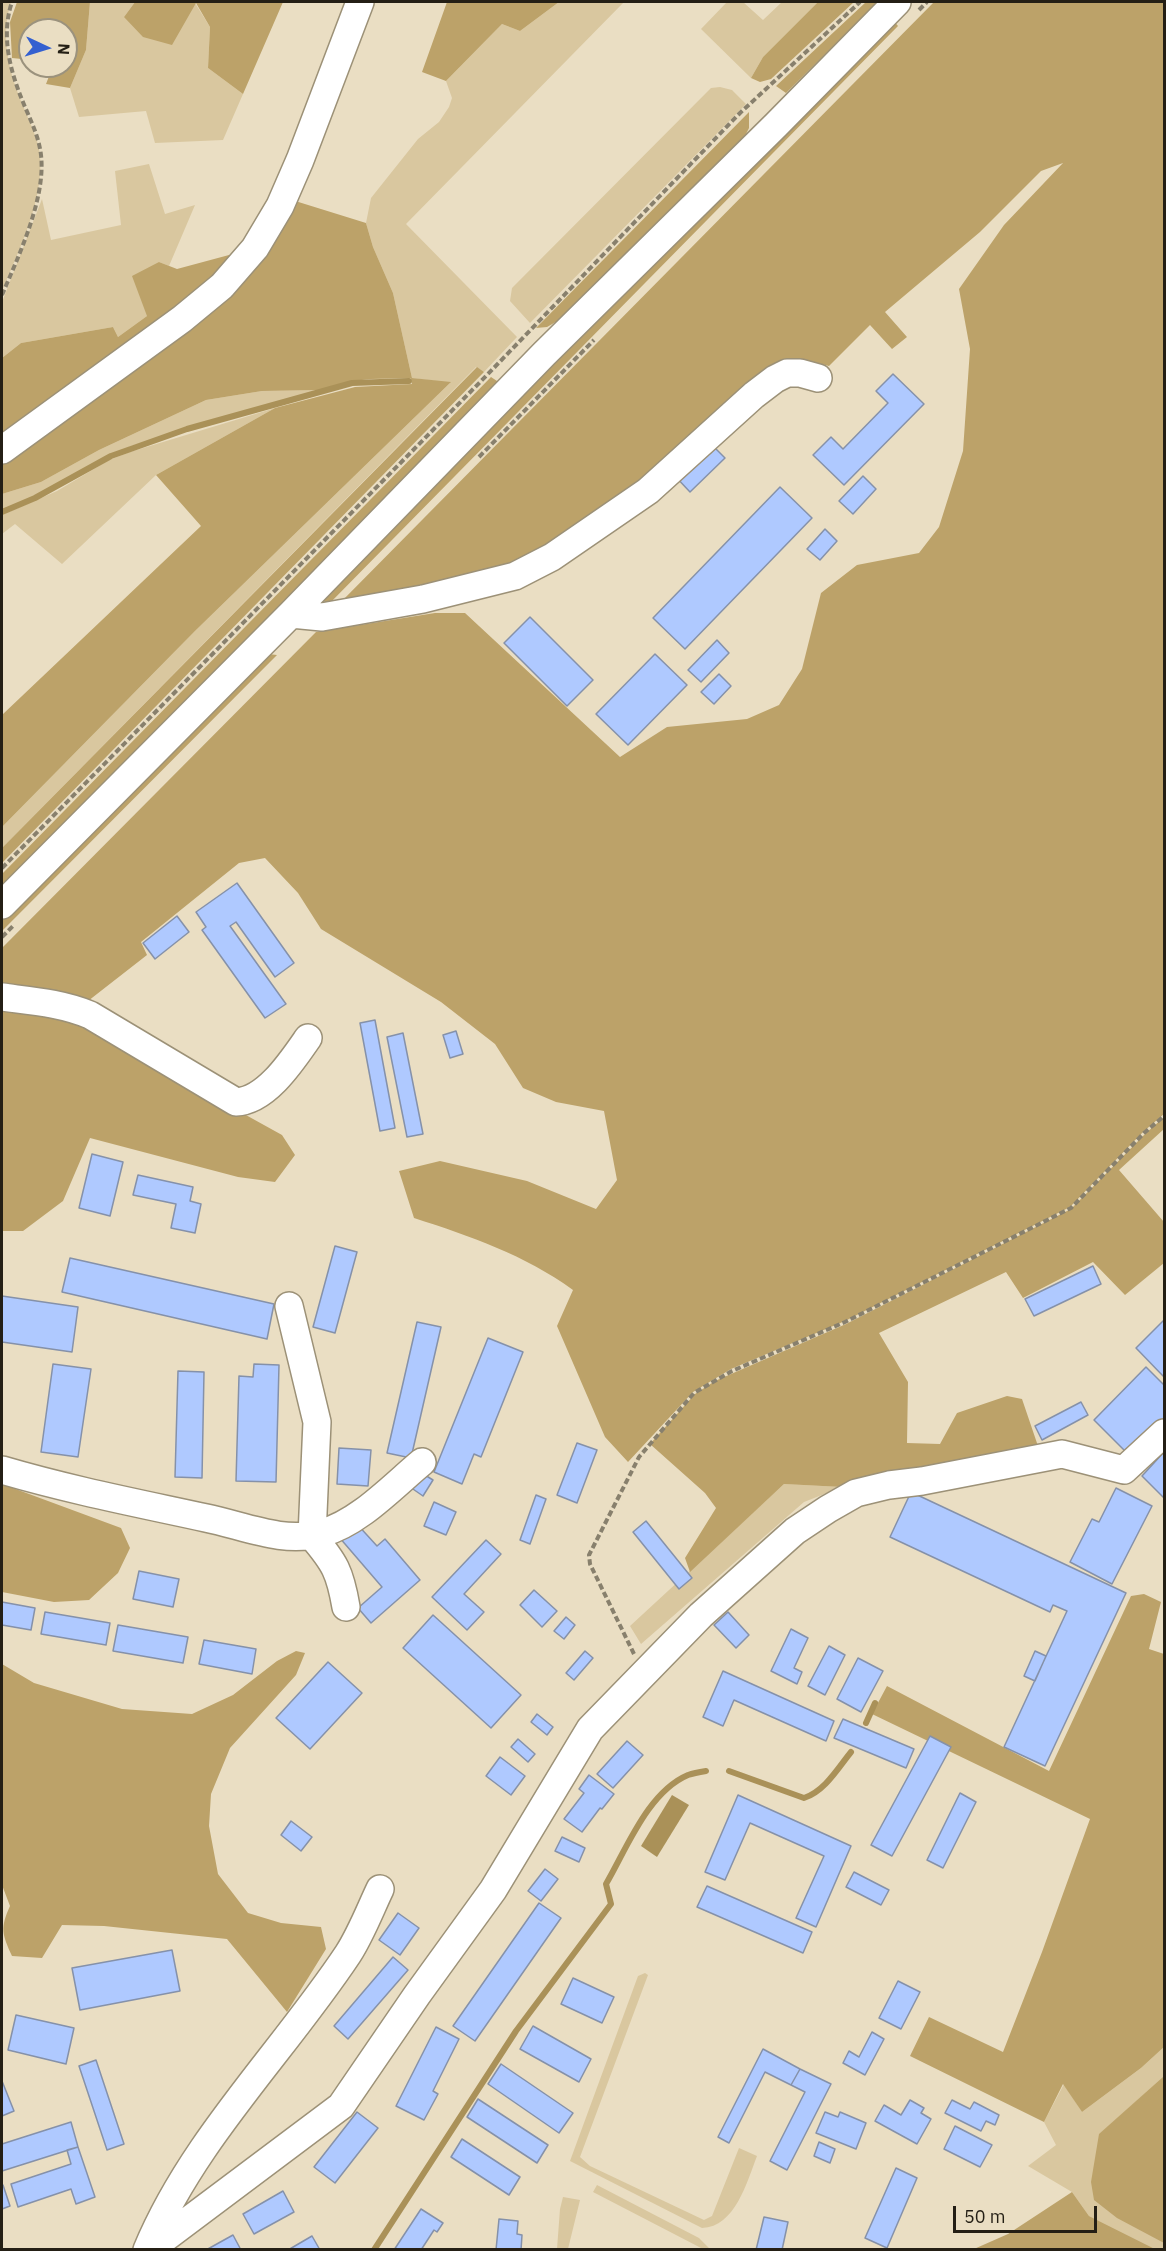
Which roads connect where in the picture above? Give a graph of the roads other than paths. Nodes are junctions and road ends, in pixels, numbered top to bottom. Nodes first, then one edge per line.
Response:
1 (360, 2) edge
2 (897, 2) edge
3 (818, 378) dead end
4 (2, 450) edge
5 (291, 614) junction
6 (2, 905) edge
7 (2, 997) edge
8 (308, 1038) dead end
9 (289, 1306) dead end
10 (1164, 1433) edge
11 (422, 1462) dead end
12 (2, 1470) edge
13 (312, 1536) junction
14 (346, 1607) dead end
15 (380, 1888) dead end
16 (148, 2250) edge

1 - 4 street
2 - 5 street
3 - 5 street
5 - 6 street
7 - 8 street
9 - 13 street
10 - 16 street
11 - 13 street
12 - 13 street
13 - 14 street
15 - 16 street

